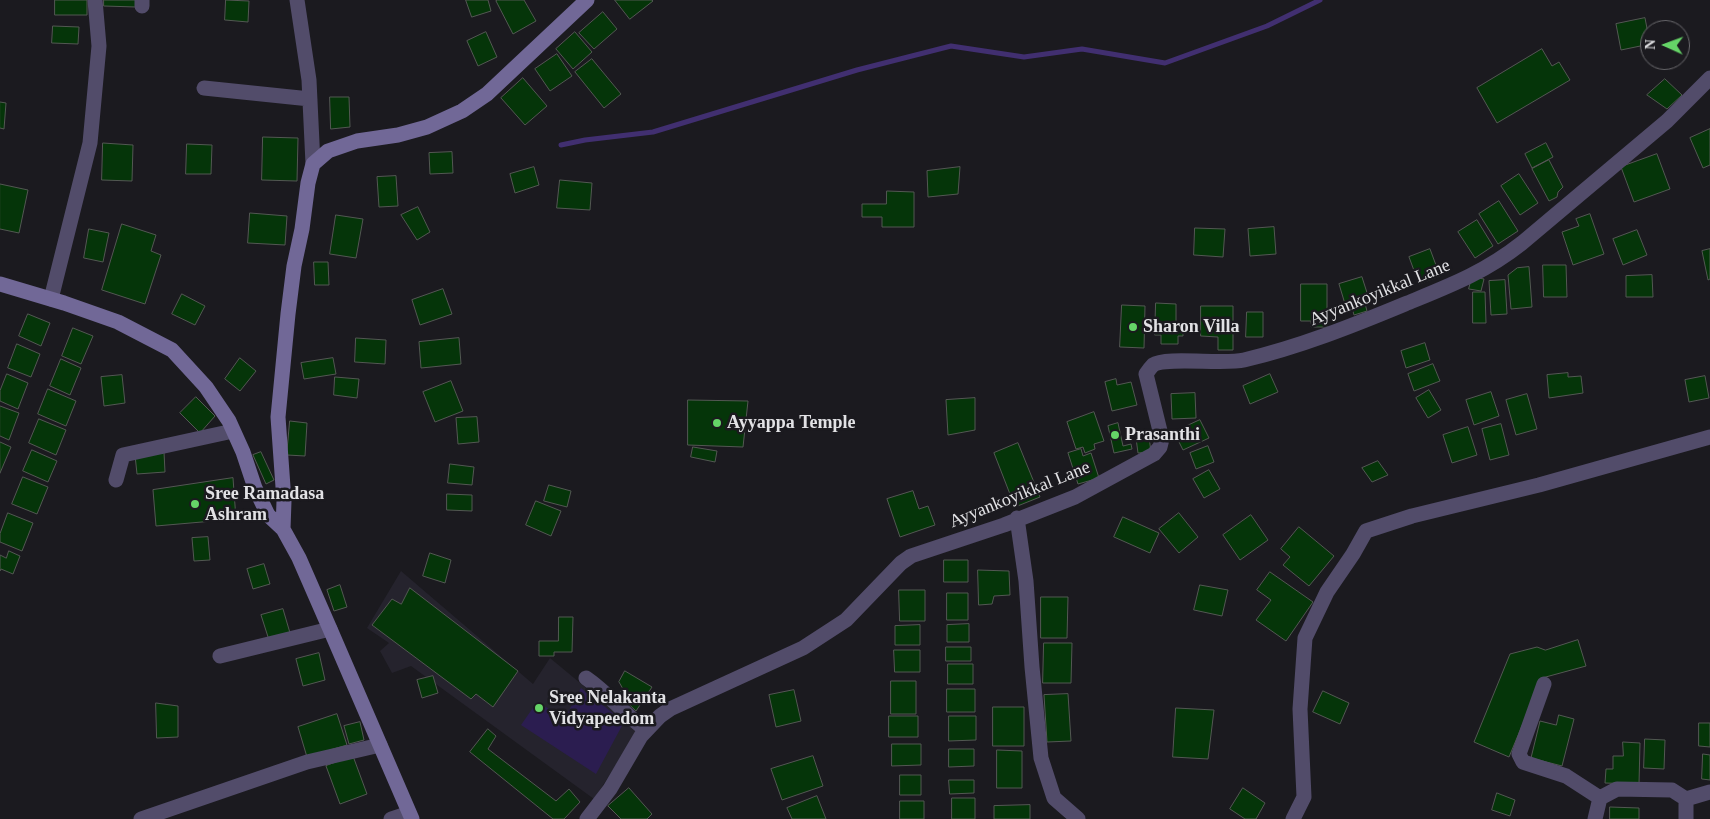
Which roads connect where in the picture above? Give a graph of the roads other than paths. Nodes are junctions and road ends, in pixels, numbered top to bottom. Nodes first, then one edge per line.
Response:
1 (95, 0) edge
2 (297, 0) edge
3 (587, 0) edge
4 (1710, 78) edge
5 (204, 88) dead end
6 (310, 99) junction
7 (313, 164) junction
8 (0, 284) edge
9 (51, 299) junction
10 (234, 431) junction
11 (1710, 437) edge
12 (116, 480) dead end
13 (1017, 518) junction
14 (283, 529) junction
15 (330, 629) junction
16 (220, 656) dead end
17 (586, 678) dead end
18 (1544, 684) dead end
19 (646, 730) junction
20 (380, 745) junction
21 (1710, 792) edge
22 (1600, 798) junction
23 (1686, 799) junction
24 (411, 816) edge
25 (141, 819) edge
26 (391, 819) edge
27 (587, 819) edge
28 (1078, 819) edge
29 (1293, 819) edge
30 (1595, 819) edge
31 (1686, 819) edge

1 - 9 street
2 - 6 street
3 - 7 main road
4 - 13 street, Ayyankoyikkal Lane
5 - 6 street
6 - 7 street
7 - 14 main road
8 - 9 main road
9 - 10 main road
10 - 12 street
10 - 14 main road
11 - 29 street
13 - 19 street, Ayyankoyikkal Lane
13 - 28 street
14 - 15 main road
15 - 16 street
15 - 20 main road
17 - 19 street
18 - 22 street
19 - 27 street, Ayyankoyikkal Lane
20 - 24 main road
20 - 25 street
21 - 23 street
22 - 23 street
22 - 30 street
23 - 31 street
24 - 26 street

